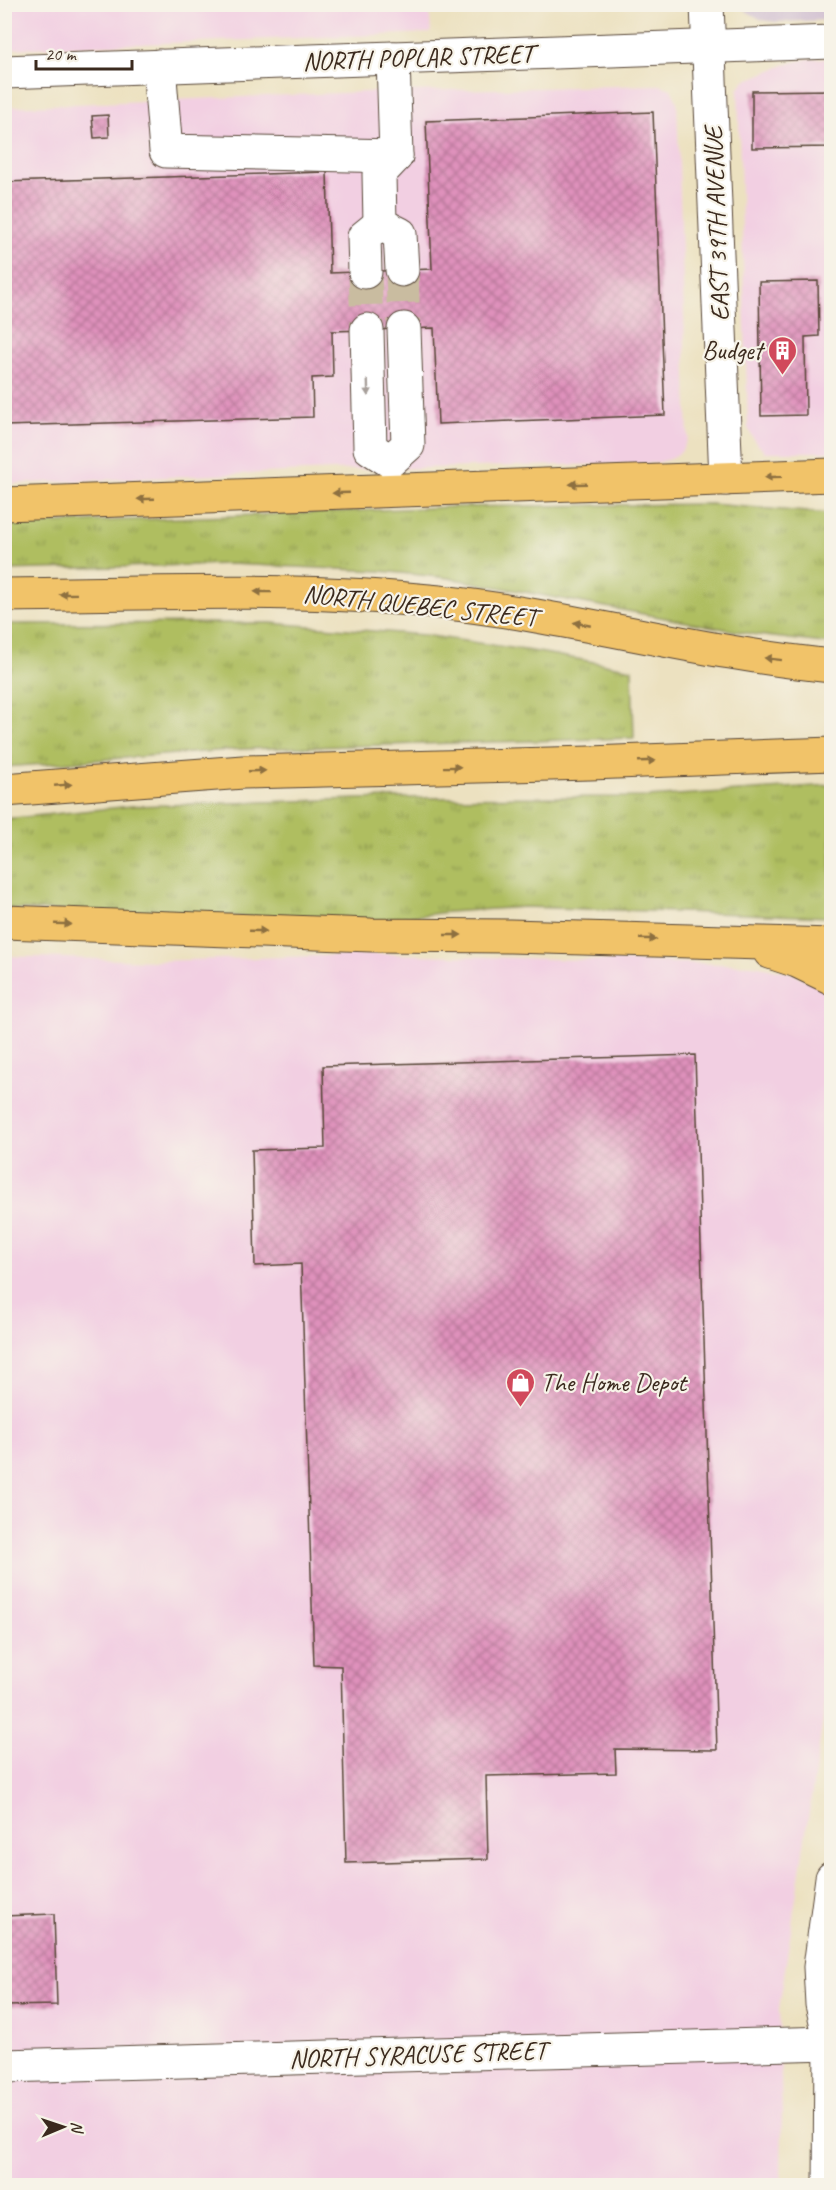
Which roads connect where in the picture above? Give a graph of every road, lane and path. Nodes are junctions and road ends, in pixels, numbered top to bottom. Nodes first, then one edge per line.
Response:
1 (707, 4) edge
2 (831, 42) edge
3 (709, 46) junction
4 (393, 58) junction
5 (159, 66) junction
6 (4, 72) edge
7 (396, 156) junction
8 (380, 224) junction
9 (402, 270) tunnel mouth
10 (364, 272) tunnel mouth
11 (404, 328) tunnel mouth
12 (367, 330) tunnel mouth
13 (831, 475) edge
14 (390, 476) junction
15 (726, 478) junction
16 (4, 504) edge
17 (4, 595) edge
18 (831, 666) edge
19 (831, 754) edge
20 (4, 790) edge
21 (4, 922) edge
22 (739, 942) junction
23 (831, 945) edge
24 (831, 978) edge
25 (831, 1878) edge
26 (831, 2043) edge
27 (4, 2066) edge
28 (830, 2186) edge

1 - 3 street, EAST 39TH AVENUE
2 - 3 street, NORTH POPLAR STREET
3 - 4 street, NORTH POPLAR STREET
3 - 15 street, EAST 39TH AVENUE
4 - 5 street, NORTH POPLAR STREET
4 - 7 street
5 - 6 street, NORTH POPLAR STREET
5 - 7 street
7 - 8 street
8 - 9 street
8 - 10 street
11 - 14 street
12 -> 14 street
13 -> 15 main road
15 -> 14 main road
14 -> 16 main road
18 -> 17 main road, NORTH QUEBEC STREET
20 -> 19 main road
21 -> 22 main road
22 - 23 main road
22 - 24 main road
25 - 26 street
26 - 27 street, NORTH SYRACUSE STREET
26 - 28 street

